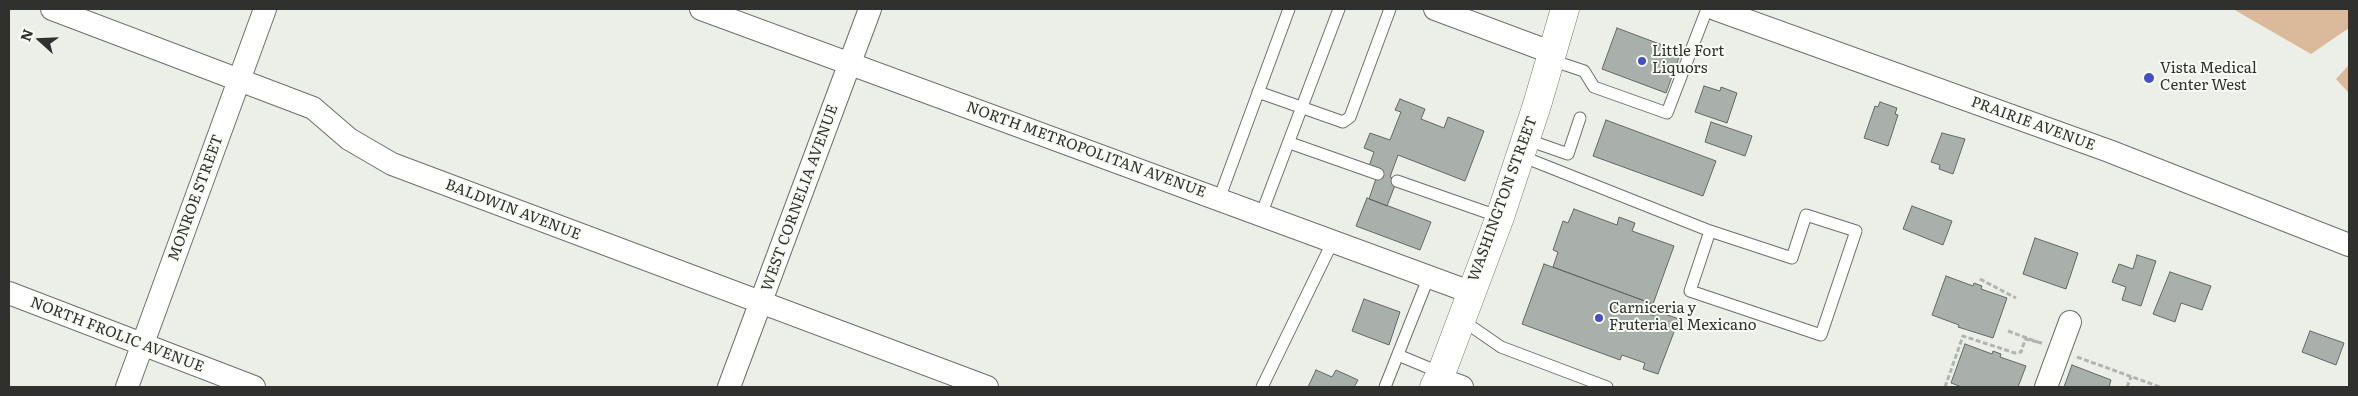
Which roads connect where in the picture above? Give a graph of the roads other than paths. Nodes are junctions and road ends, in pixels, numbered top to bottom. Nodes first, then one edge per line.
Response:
1 (52, 9) edge
2 (266, 9) edge
3 (701, 9) edge
4 (870, 9) edge
5 (1289, 9) edge
6 (1339, 9) edge
7 (1390, 9) edge
8 (1435, 9) edge
9 (1707, 9) edge
10 (1715, 9) edge
11 (1562, 10) edge
12 (1552, 56) junction
13 (850, 64) junction
14 (240, 78) junction
15 (1258, 92) junction
16 (1302, 108) junction
17 (1580, 118) dead end
18 (1290, 143) junction
19 (1522, 147) junction
20 (1378, 174) dead end
21 (1396, 181) dead end
22 (1219, 199) junction
23 (1262, 215) junction
24 (1500, 217) junction
25 (1710, 231) junction
26 (1333, 241) junction
27 (2349, 245) edge
28 (1429, 276) junction
29 (1470, 292) junction
30 (9, 293) edge
31 (761, 302) junction
32 (1461, 319) junction
33 (2070, 322) dead end
34 (143, 344) junction
35 (1398, 355) junction
36 (1443, 381) edge
37 (127, 387) edge
38 (254, 387) edge
39 (729, 387) edge
40 (988, 387) edge
41 (1262, 387) edge
42 (1385, 387) edge
43 (1607, 387) edge
44 (2046, 387) edge

1 - 14 street, BALDWIN AVENUE
2 - 14 street, MONROE STREET
3 - 13 street, NORTH METROPOLITAN AVENUE
4 - 13 street, WEST CORNELIA AVENUE
5 - 15 lane
6 - 16 lane
7 - 16 lane
8 - 12 street
9 - 12 lane
10 - 27 street, PRAIRIE AVENUE
11 - 12 main road, WASHINGTON STREET
12 - 19 main road, WASHINGTON STREET
13 - 22 street, NORTH METROPOLITAN AVENUE
13 - 31 street, WEST CORNELIA AVENUE
14 - 31 street, BALDWIN AVENUE
14 - 34 street, MONROE STREET
15 - 16 lane
15 - 22 lane
16 - 18 lane
17 - 19 lane
18 - 20 lane
18 - 23 lane
19 - 24 main road, WASHINGTON STREET
19 - 25 lane
21 - 24 lane
22 - 23 street, NORTH METROPOLITAN AVENUE
23 - 26 street, NORTH METROPOLITAN AVENUE
24 - 29 main road, WASHINGTON STREET
25 - 25 lane
26 - 28 street, NORTH METROPOLITAN AVENUE
26 - 41 lane
28 - 29 street, NORTH METROPOLITAN AVENUE
28 - 35 lane
29 - 32 main road, WASHINGTON STREET
30 - 34 street, NORTH FROLIC AVENUE
31 - 39 street, WEST CORNELIA AVENUE
31 - 40 street, BALDWIN AVENUE
32 - 36 main road, WASHINGTON STREET
32 - 43 lane
33 - 44 street
34 - 37 street, MONROE STREET
34 - 38 street, NORTH FROLIC AVENUE
35 - 36 lane
35 - 42 lane

